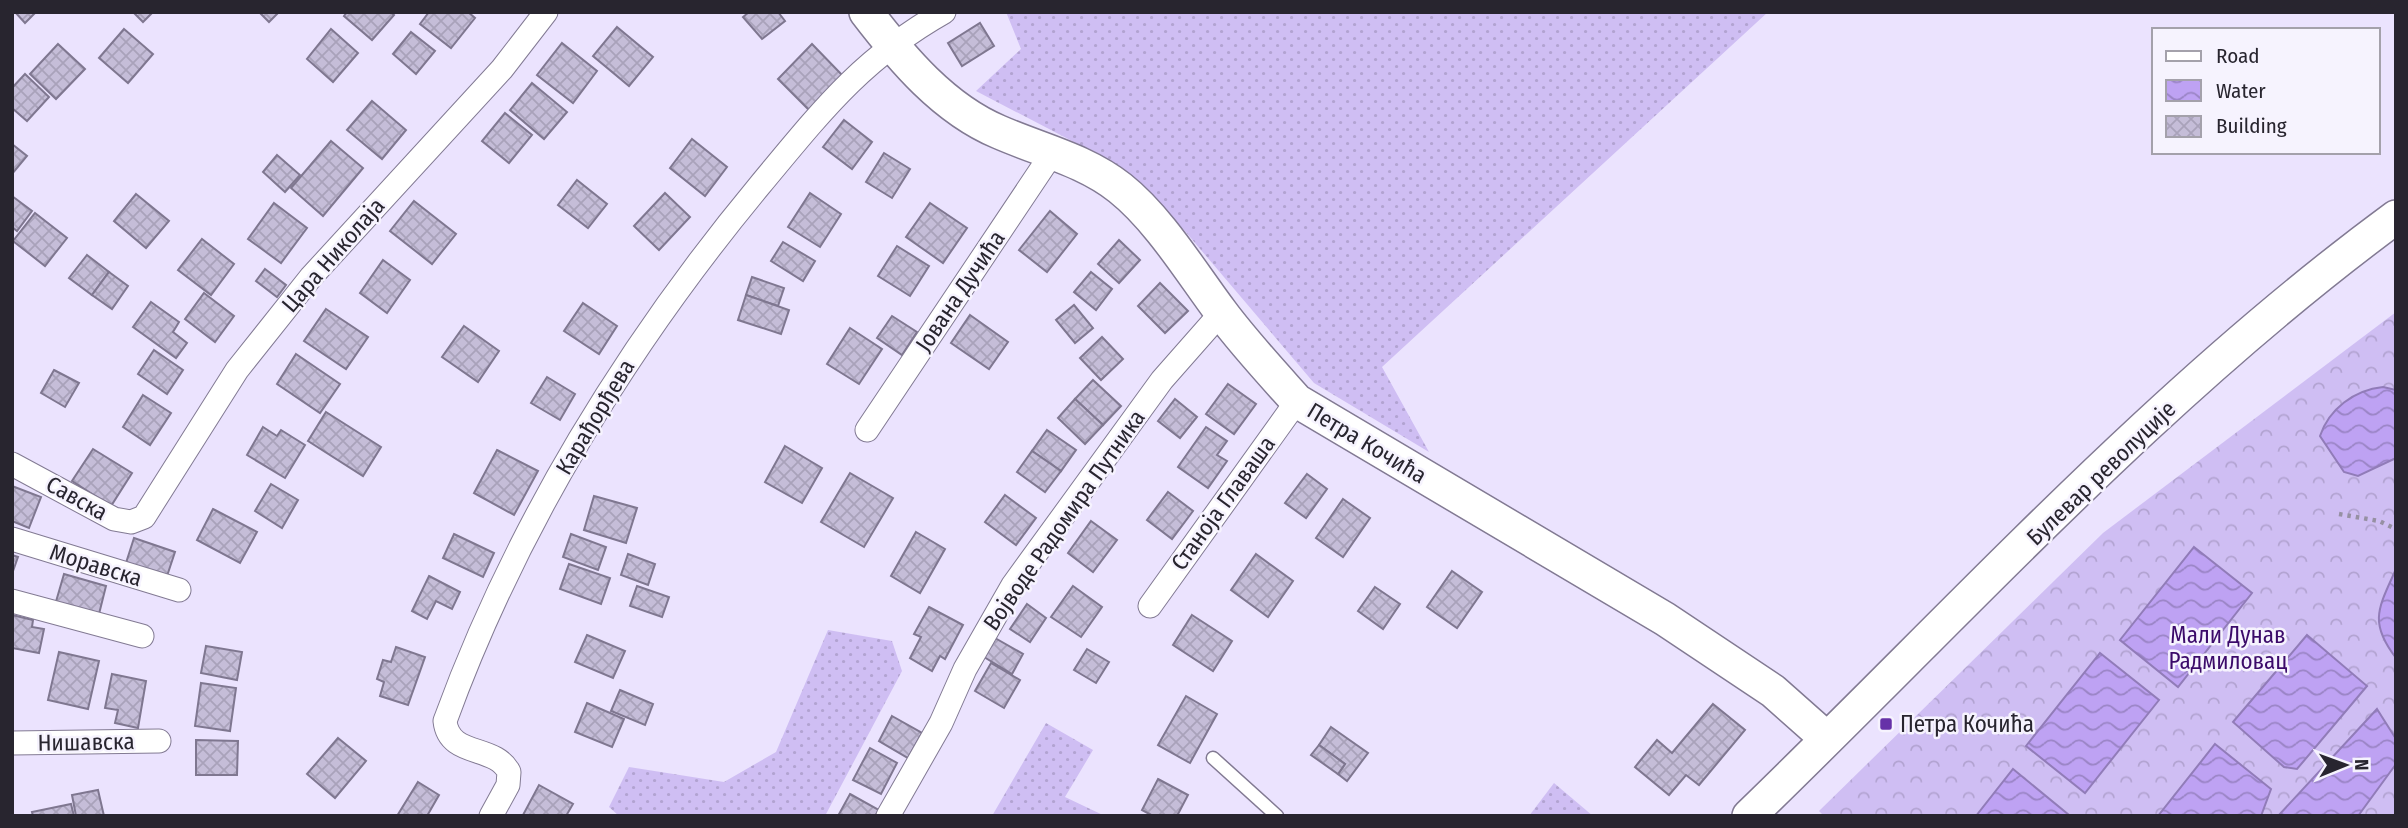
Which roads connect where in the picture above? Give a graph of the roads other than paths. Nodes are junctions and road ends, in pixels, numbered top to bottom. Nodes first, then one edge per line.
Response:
1 (546, 12) edge
2 (866, 12) edge
3 (944, 12) edge
4 (891, 45) junction
5 (1053, 152) junction
6 (2396, 216) edge
7 (1222, 313) junction
8 (1297, 401) junction
9 (867, 430) dead end
10 (12, 464) edge
11 (144, 517) joint
12 (12, 539) edge
13 (179, 590) dead end
14 (12, 601) edge
15 (1150, 606) dead end
16 (142, 636) dead end
17 (159, 741) dead end
18 (1823, 742) junction
19 (12, 743) edge
20 (1213, 758) dead end
21 (1758, 813) edge
22 (491, 816) edge
23 (888, 816) edge
24 (1277, 816) edge

1 - 11 street, Цара Николаја
2 - 4 street, Петра Кочића
3 - 4 street
4 - 5 street, Петра Кочића
4 - 22 street, Карађорђева
5 - 7 street, Петра Кочића
5 - 9 street, Јована Дучића
6 - 18 street, Булевар револуције
7 - 8 street, Петра Кочића
7 - 23 street, Војводе Радомира Путника
8 - 15 street, Станоја Главаша
8 - 18 street, Петра Кочића
10 - 11 street, Савска
12 - 13 street, Моравска
14 - 16 street
17 - 19 street, Нишавска
18 - 21 street, Булевар револуције
20 - 24 lane

